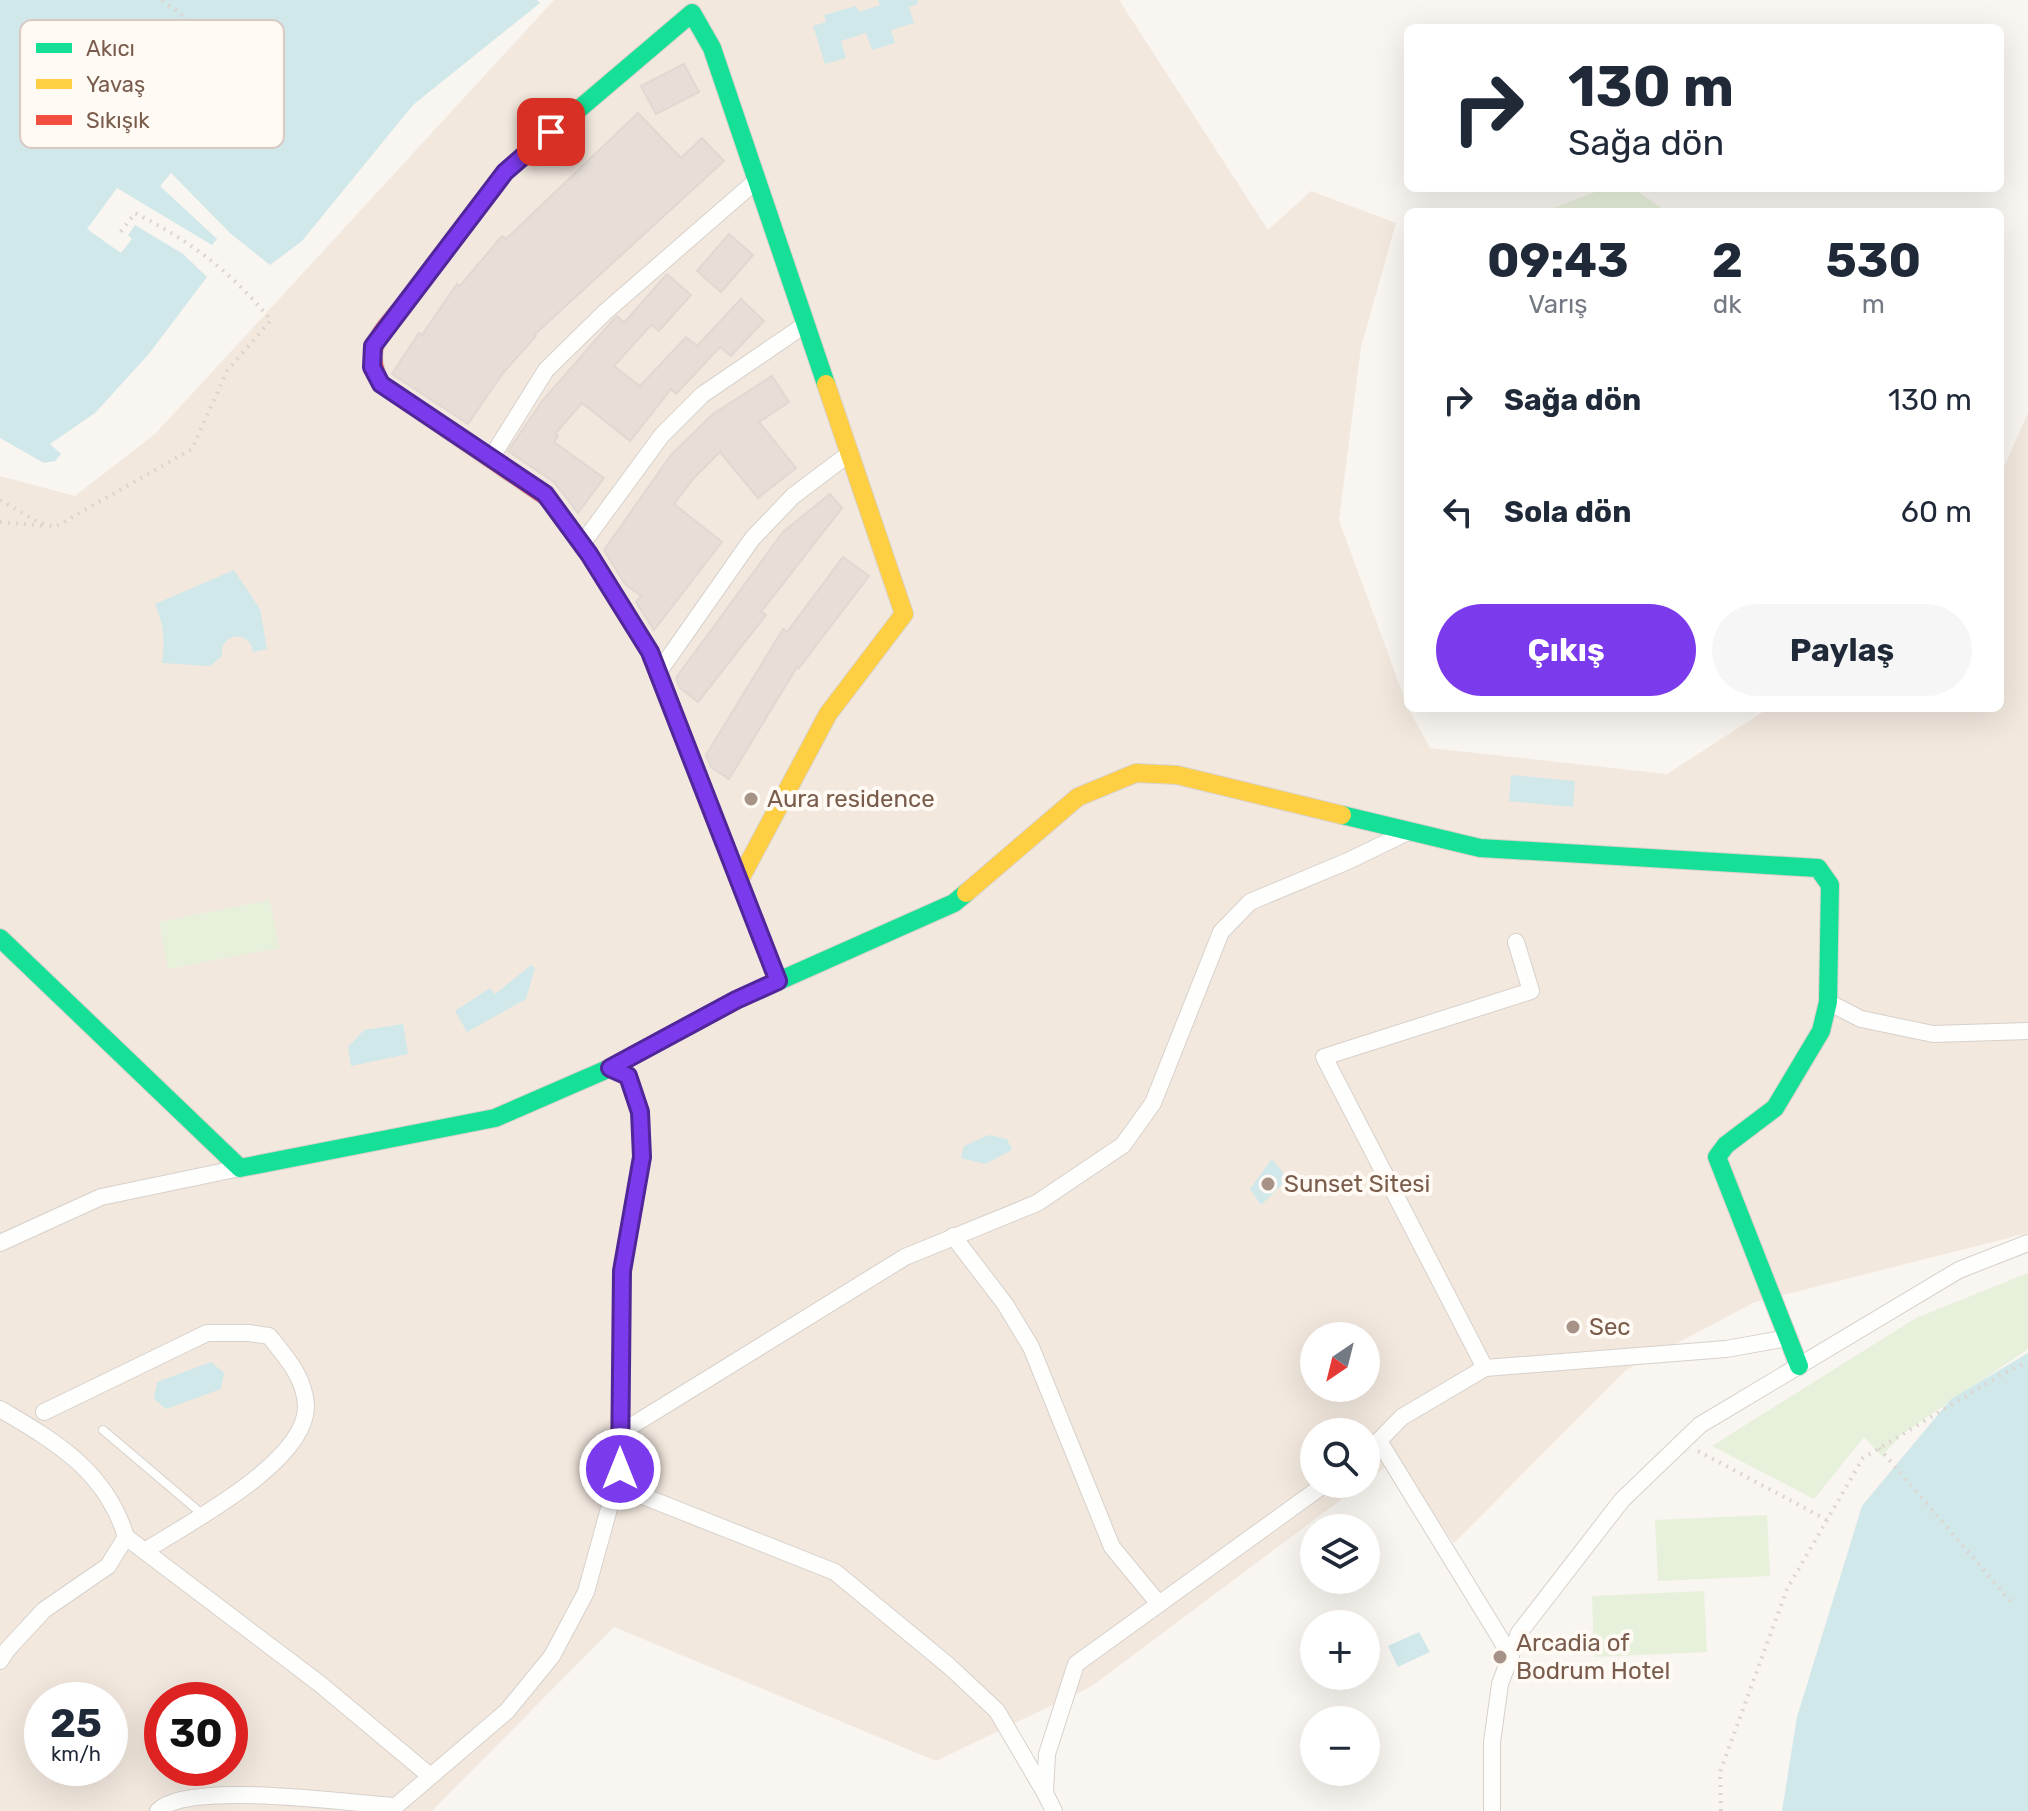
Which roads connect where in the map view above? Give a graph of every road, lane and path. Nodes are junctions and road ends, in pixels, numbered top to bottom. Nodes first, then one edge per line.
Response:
1 (162, 0) edge
2 (188, 20) edge
3 (757, 180) junction
4 (119, 234) dead end
5 (806, 324) junction
6 (850, 453) junction
7 (491, 458) junction
8 (0, 500) edge
9 (0, 522) edge
10 (55, 527) junction
11 (582, 544) junction
12 (658, 673) junction
13 (1410, 831) junction
14 (739, 881) junction
15 (0, 938) edge
16 (1516, 942) dead end
17 (778, 981) junction
18 (1828, 1002) junction
19 (2028, 1031) edge
20 (610, 1068) junction
21 (240, 1168) junction
22 (953, 1236) junction
23 (0, 1243) edge
24 (2028, 1243) edge
25 (1788, 1338) junction
26 (2028, 1362) edge
27 (1799, 1366) junction
28 (1485, 1368) junction
29 (0, 1409) edge
30 (44, 1412) dead end
31 (103, 1430) dead end
32 (620, 1433) junction
33 (1380, 1440) edge
34 (1682, 1442) junction
35 (1380, 1443) edge
36 (1879, 1448) junction
37 (615, 1485) junction
38 (1306, 1498) edge
39 (202, 1514) junction
40 (1827, 1520) junction
41 (126, 1537) junction
42 (145, 1551) junction
43 (2012, 1603) dead end
44 (1159, 1604) junction
45 (1511, 1656) junction
46 (0, 1661) edge
47 (429, 1775) junction
48 (1045, 1793) junction
49 (391, 1808) edge
50 (158, 1811) edge
51 (1054, 1811) edge
52 (1492, 1811) edge
53 (1721, 1811) edge

1 - 2 path
3 - 5 street
3 - 7 street
3 - 7 street
4 - 10 path
5 - 6 street
5 - 11 street
6 - 12 street
6 - 14 street
7 - 11 street
8 - 10 path
9 - 10 path
11 - 12 street
12 - 14 street
13 - 17 street
13 - 18 street
13 - 22 street
14 - 17 street
15 - 21 street
16 - 28 street
17 - 20 street
18 - 19 street
18 - 25 street
20 - 21 street
20 - 32 street
21 - 23 street
22 - 32 street
22 - 44 street
24 - 27 street
25 - 27 street
25 - 28 street
26 - 36 path
27 - 34 street
28 - 33 street
29 - 41 street
30 - 39 street
31 - 39 lane
32 - 37 street
34 - 40 path
34 - 45 street
35 - 45 street
36 - 40 path
36 - 43 path
37 - 47 street
37 - 48 street
38 - 44 street
39 - 42 street
40 - 53 path
41 - 42 street
41 - 46 street
42 - 47 street
44 - 48 street
45 - 52 street
47 - 49 street
48 - 51 street
49 - 50 street

